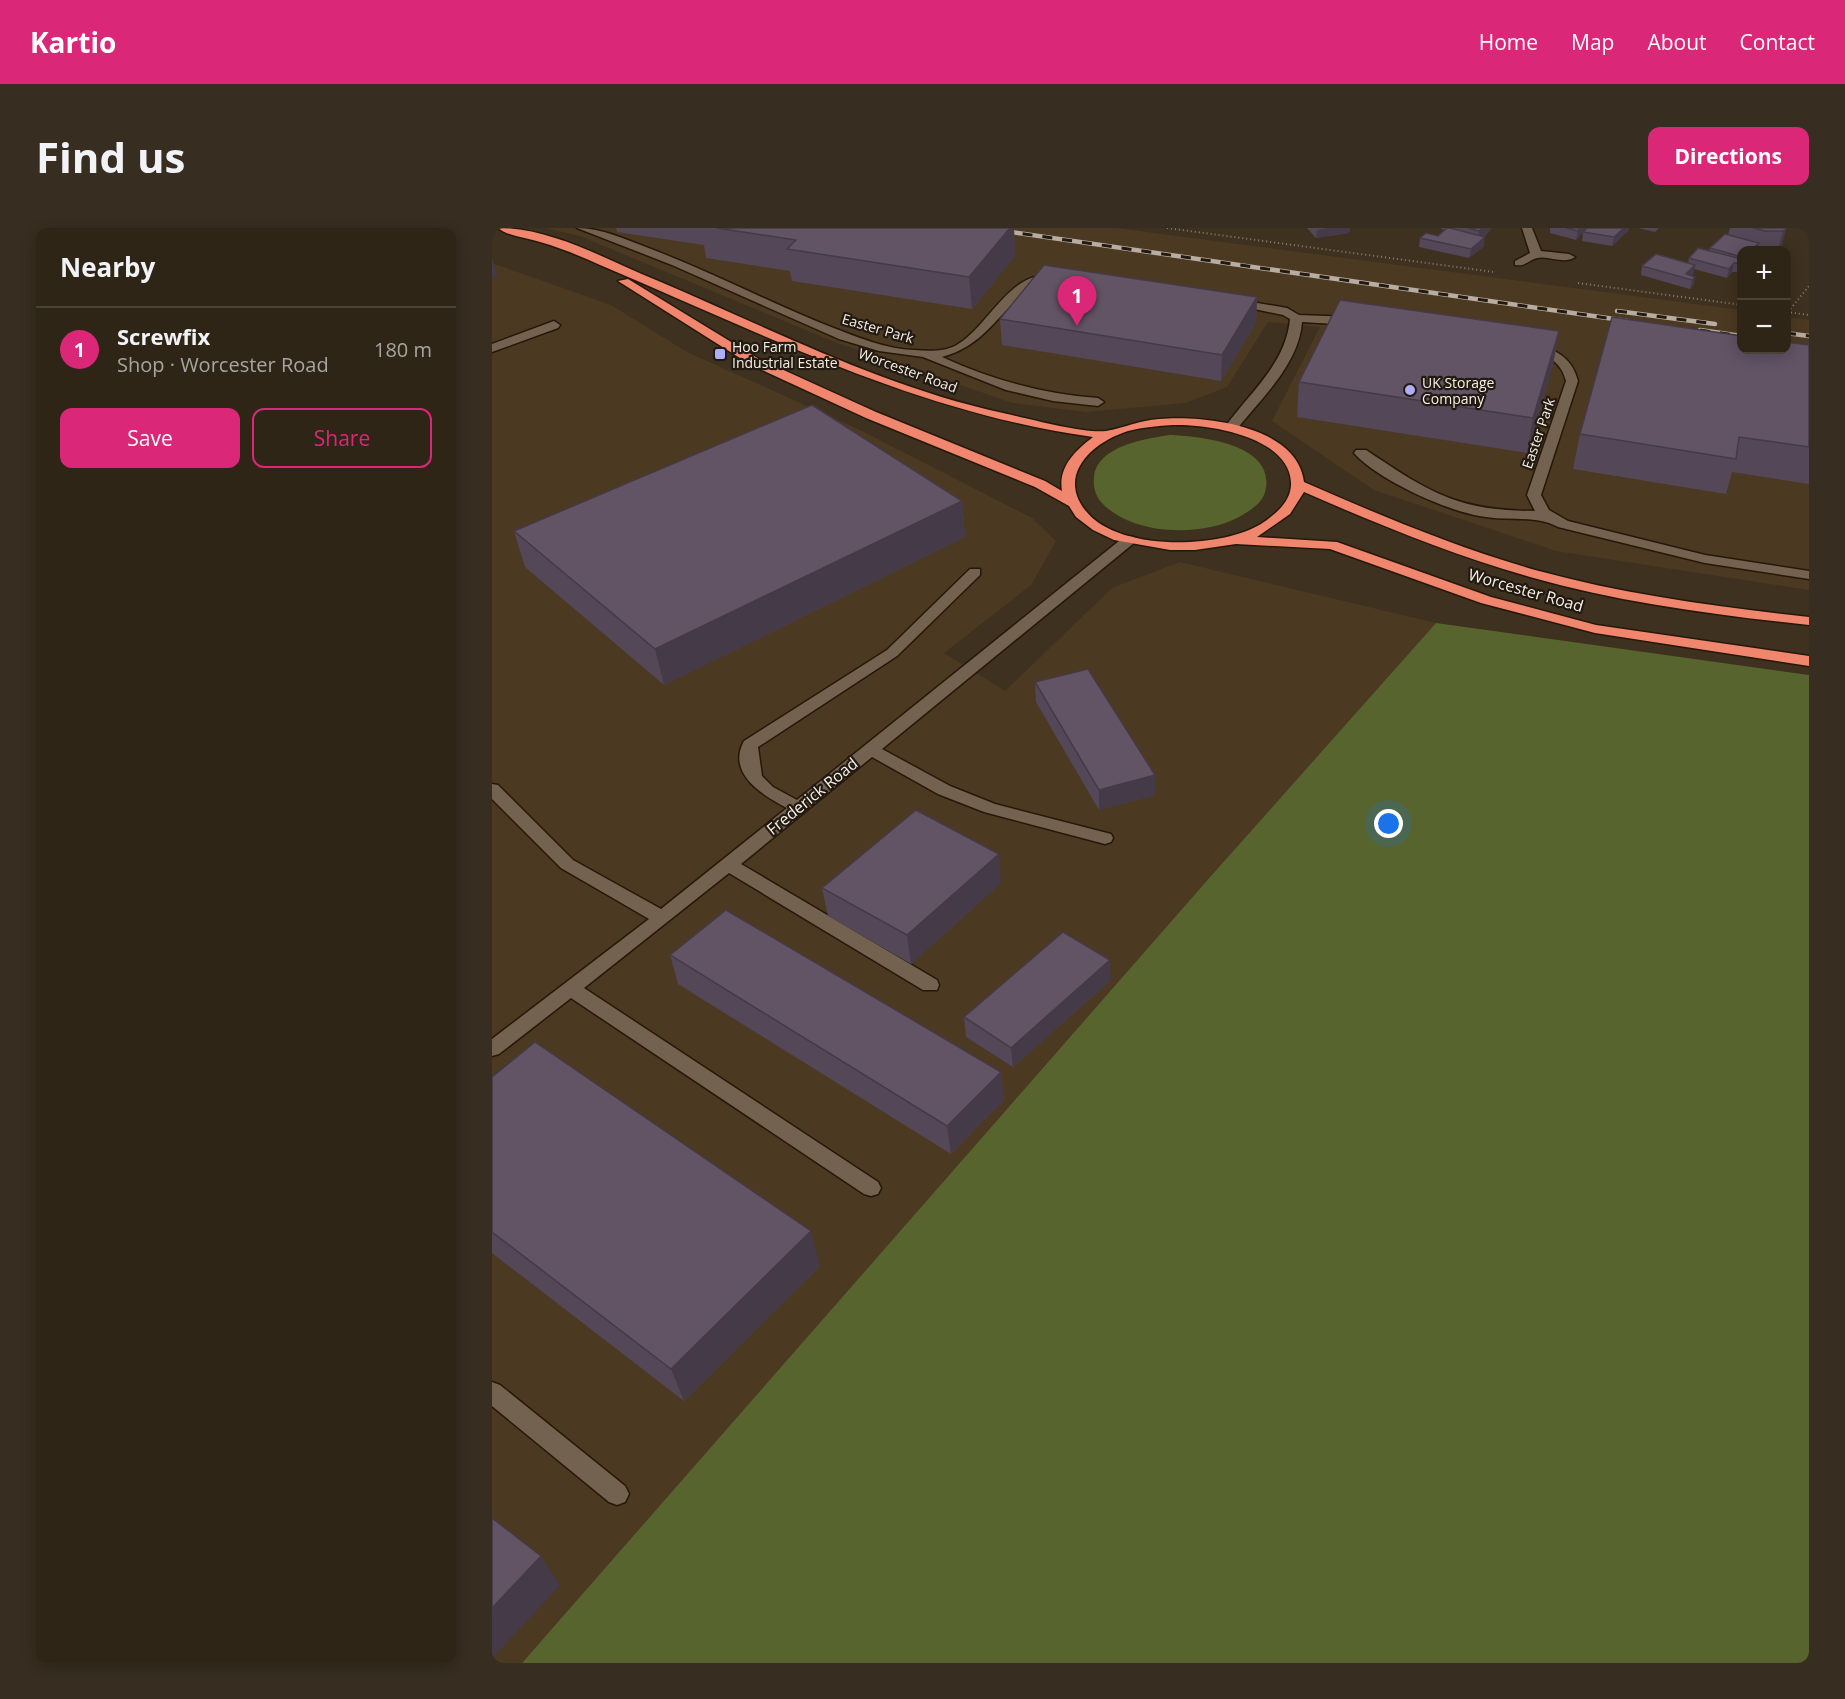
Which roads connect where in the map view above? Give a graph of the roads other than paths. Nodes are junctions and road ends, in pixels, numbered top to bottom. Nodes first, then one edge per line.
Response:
1 (502, 228) edge
2 (582, 228) edge
3 (1527, 228) edge
4 (574, 250) junction
5 (1536, 254) junction
6 (1569, 257) dead end
7 (1519, 263) dead end
8 (1066, 277) edge
9 (1222, 300) edge
10 (1296, 318) junction
11 (1371, 321) edge
12 (554, 325) dead end
13 (1522, 345) edge
14 (492, 348) edge
15 (927, 355) junction
16 (1098, 402) dead end
17 (1231, 427) junction
18 (1106, 435) junction
19 (1361, 453) dead end
20 (1298, 484) junction
21 (1072, 503) junction
22 (1546, 515) junction
23 (1129, 540) junction
24 (1238, 540) junction
25 (975, 572) dead end
26 (1809, 575) edge
27 (1809, 621) edge
28 (1809, 661) edge
29 (870, 749) junction
30 (492, 789) edge
31 (798, 807) junction
32 (1105, 838) dead end
33 (728, 864) junction
34 (662, 918) junction
35 (930, 985) dead end
36 (570, 988) junction
37 (492, 1049) edge
38 (871, 1188) dead end
39 (492, 1392) edge
40 (617, 1494) dead end

1 - 4 highway, Worcester Road
2 - 15 street, Easter Park
3 - 5 street
4 - 18 highway, Worcester Road
4 - 21 highway, Worcester Road
5 - 6 street
5 - 7 street
8 - 15 street, Easter Park
9 - 10 street
10 - 11 street
10 - 17 street
12 - 14 street
13 - 22 street, Easter Park
15 - 16 street
17 - 18 highway, Worcester Road
17 - 20 highway, Worcester Road
18 - 21 highway, Worcester Road
19 - 22 street
20 - 24 highway, Worcester Road
20 - 27 highway, Worcester Road
21 - 23 highway, Worcester Road
22 - 26 street
23 - 24 highway, Worcester Road
23 - 29 street, Frederick Road
24 - 28 highway, Worcester Road
25 - 31 street
29 - 31 street, Frederick Road
29 - 32 street
30 - 34 street
31 - 33 street, Frederick Road
33 - 34 street, Frederick Road
33 - 35 street
34 - 36 street, Frederick Road
36 - 37 street, Frederick Road
36 - 38 street
39 - 40 street

